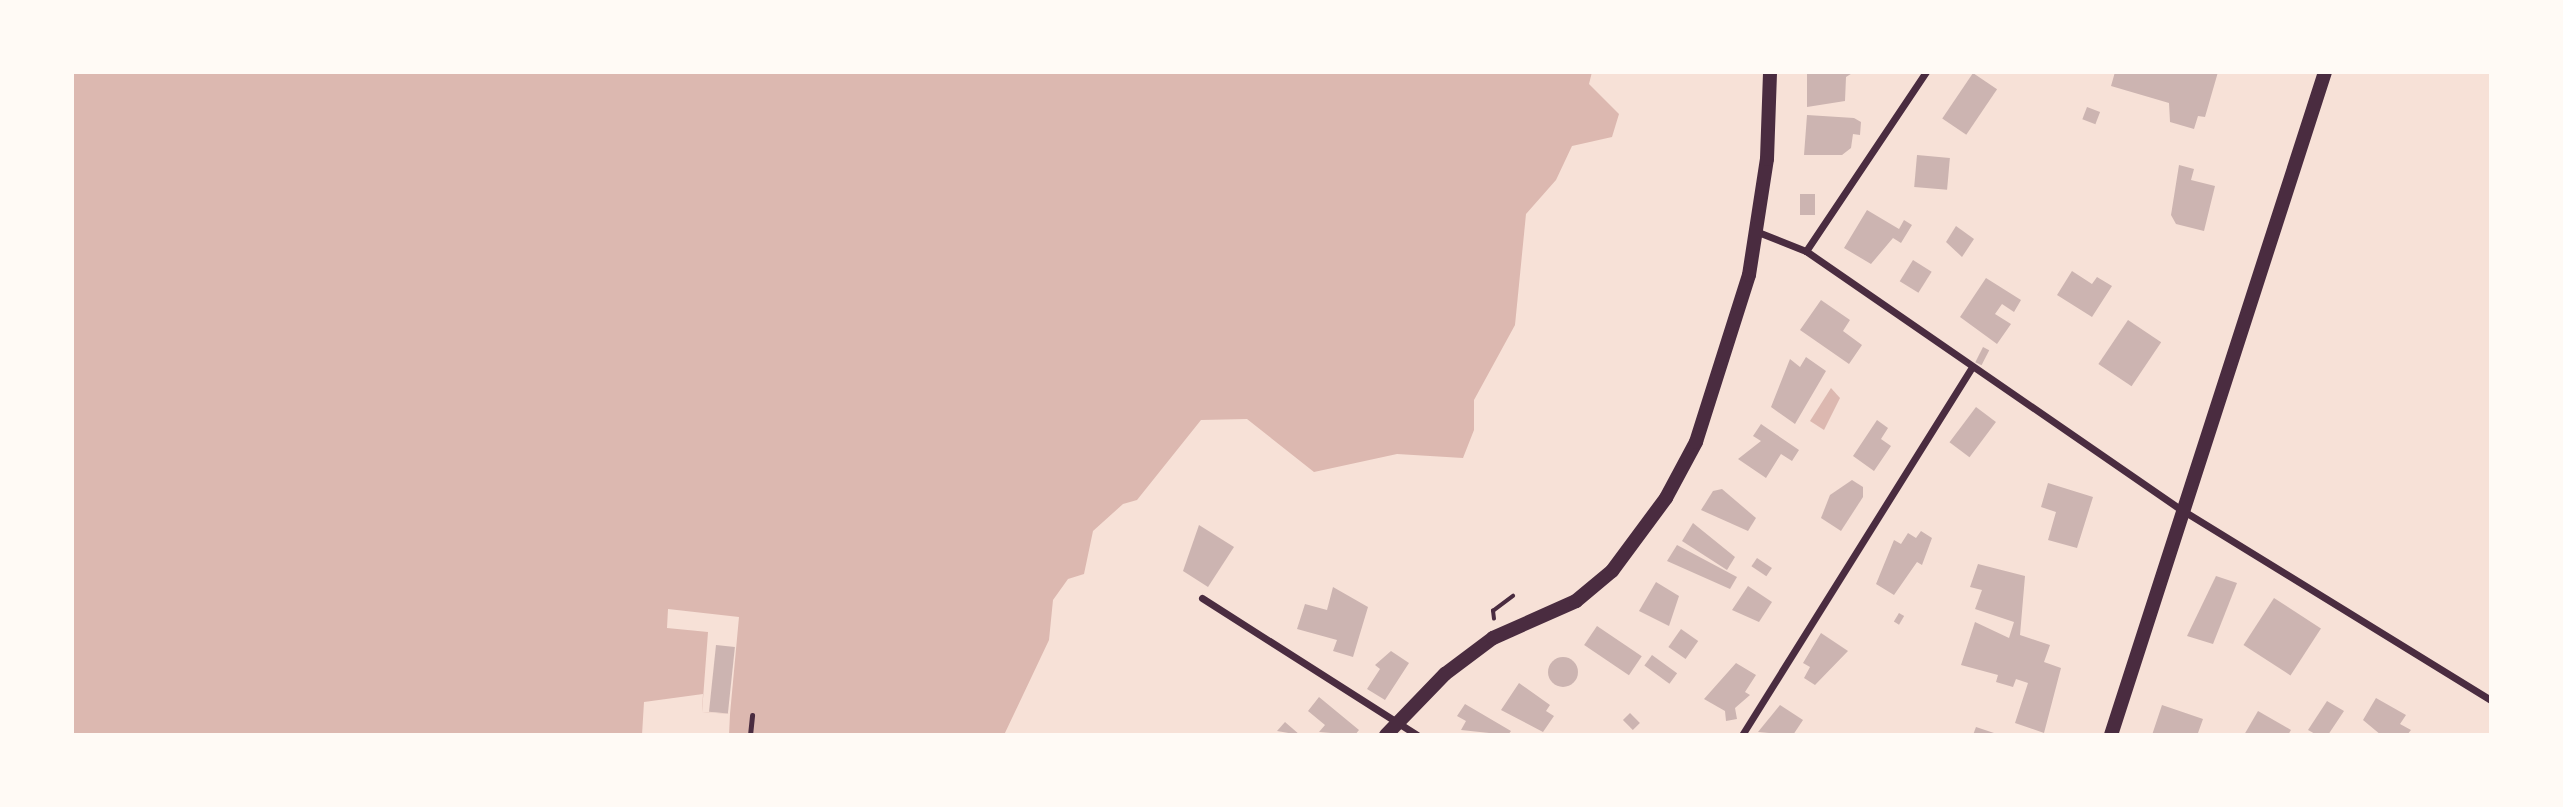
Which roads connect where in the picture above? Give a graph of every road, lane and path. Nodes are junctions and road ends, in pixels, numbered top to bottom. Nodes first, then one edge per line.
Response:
1 (1770, 72) edge
2 (1926, 72) edge
3 (2325, 72) edge
4 (1758, 232) junction
5 (1806, 251) junction
6 (1971, 368) junction
7 (2182, 510) junction
8 (1513, 596) dead end
9 (1202, 598) dead end
10 (1494, 621) dead end
11 (2491, 700) edge
12 (752, 715) dead end
13 (1397, 723) junction
14 (750, 735) edge
15 (1386, 735) edge
16 (1417, 735) edge
17 (1742, 735) edge
18 (2110, 735) edge

1 - 4 main road
2 - 5 street
3 - 7 main road
4 - 5 street
4 - 13 main road
5 - 6 street
6 - 7 street
6 - 17 street
7 - 11 street
7 - 18 main road
8 - 10 path
9 - 13 street
12 - 14 lane
13 - 15 main road
13 - 16 street

